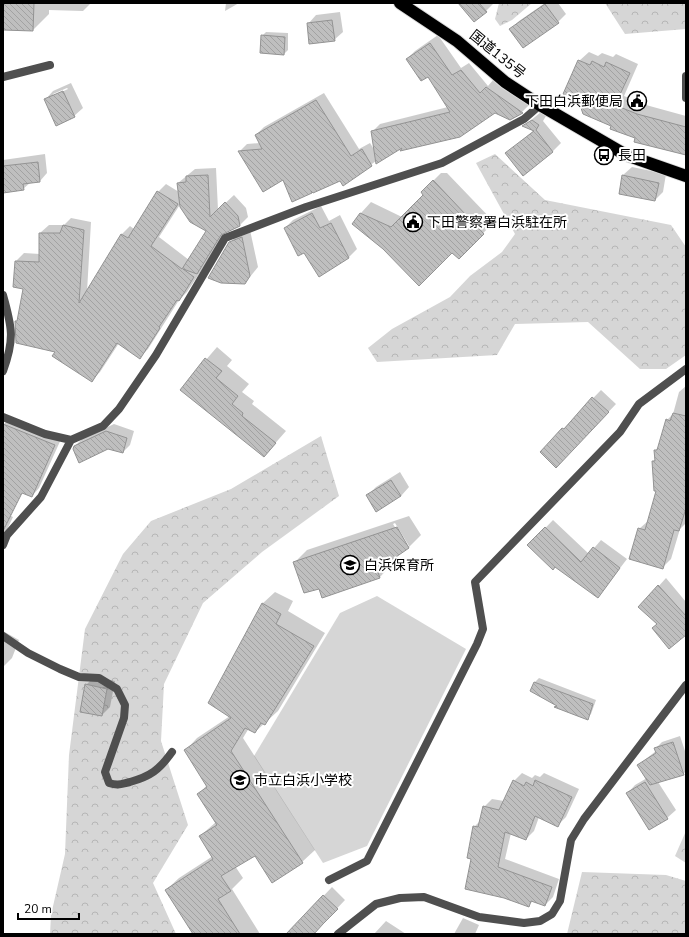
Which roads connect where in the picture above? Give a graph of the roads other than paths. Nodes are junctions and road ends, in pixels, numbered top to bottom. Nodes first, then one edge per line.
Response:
1 (400, 3) edge
2 (50, 66) dead end
3 (686, 76) edge
4 (3, 77) edge
5 (686, 98) edge
6 (540, 105) junction
7 (686, 176) edge
8 (3, 295) edge
9 (686, 369) edge
10 (3, 372) edge
11 (3, 417) edge
12 (71, 440) junction
13 (3, 545) edge
14 (3, 636) edge
15 (686, 685) edge
16 (172, 752) dead end
17 (329, 880) dead end
18 (338, 934) edge

1 - 6 highway, 国道135号
2 - 4 street
3 - 5 street
6 - 7 highway, 国道135号
6 - 12 street
8 - 10 street
9 - 17 street
11 - 12 street
12 - 13 street
14 - 16 street
15 - 18 street

